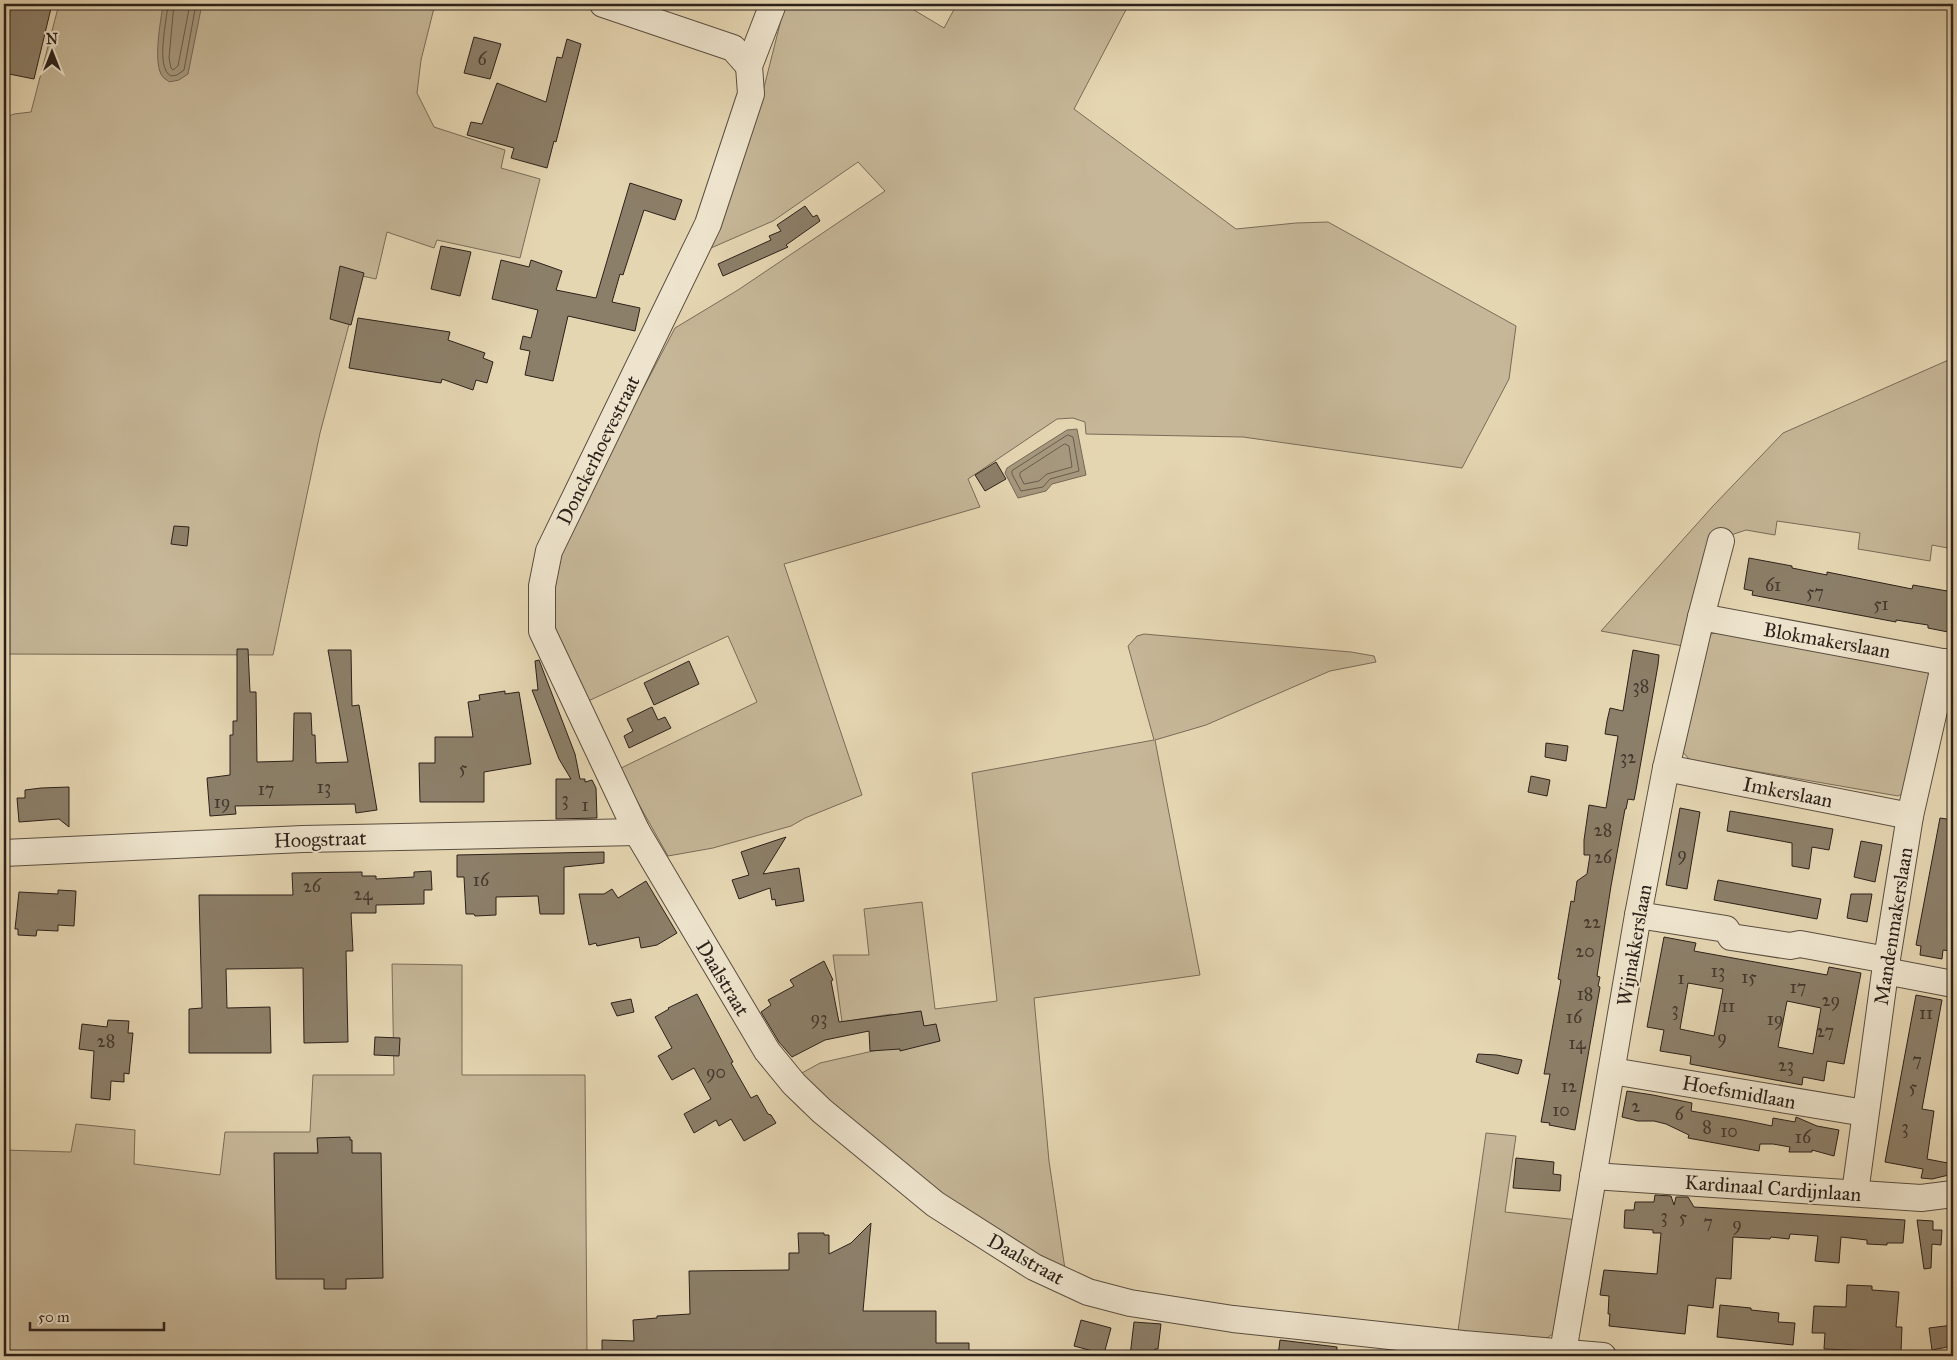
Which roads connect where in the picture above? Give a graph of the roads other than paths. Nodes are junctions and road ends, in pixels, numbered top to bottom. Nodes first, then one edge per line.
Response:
1 (602, 4) edge
2 (773, 4) edge
3 (749, 66) junction
4 (1721, 541) dead end
5 (1701, 617) junction
6 (1949, 663) edge
7 (1666, 768) junction
8 (1910, 816) junction
9 (637, 832) junction
10 (4, 853) edge
11 (1638, 915) junction
12 (1886, 965) junction
13 (1953, 984) edge
14 (1612, 1070) junction
15 (1865, 1113) junction
16 (1593, 1176) junction
17 (1856, 1193) junction
18 (1953, 1194) edge
19 (1562, 1352) junction
20 (1603, 1356) edge

1 - 3 street
2 - 3 street, Donckerhoevestraat
3 - 9 street, Donckerhoevestraat
4 - 5 street, Wijnakkerslaan
5 - 6 street, Blokmakerslaan
5 - 7 street, Wijnakkerslaan
6 - 8 street, Mandenmakerslaan
7 - 8 street, Imkerslaan
7 - 11 street, Wijnakkerslaan
8 - 12 street, Mandenmakerslaan
9 - 10 street, Hoogstraat
9 - 19 street, Daalstraat
11 - 12 street
11 - 14 street, Wijnakkerslaan
12 - 13 street
12 - 15 street, Mandenmakerslaan
14 - 15 street, Hoefsmidlaan
14 - 16 street, Wijnakkerslaan
15 - 17 street, Mandenmakerslaan
16 - 17 street, Kardinaal Cardijnlaan
16 - 19 street, Wijnakkerslaan
17 - 18 street, Kardinaal Cardijnlaan
19 - 20 street, Daalstraat

